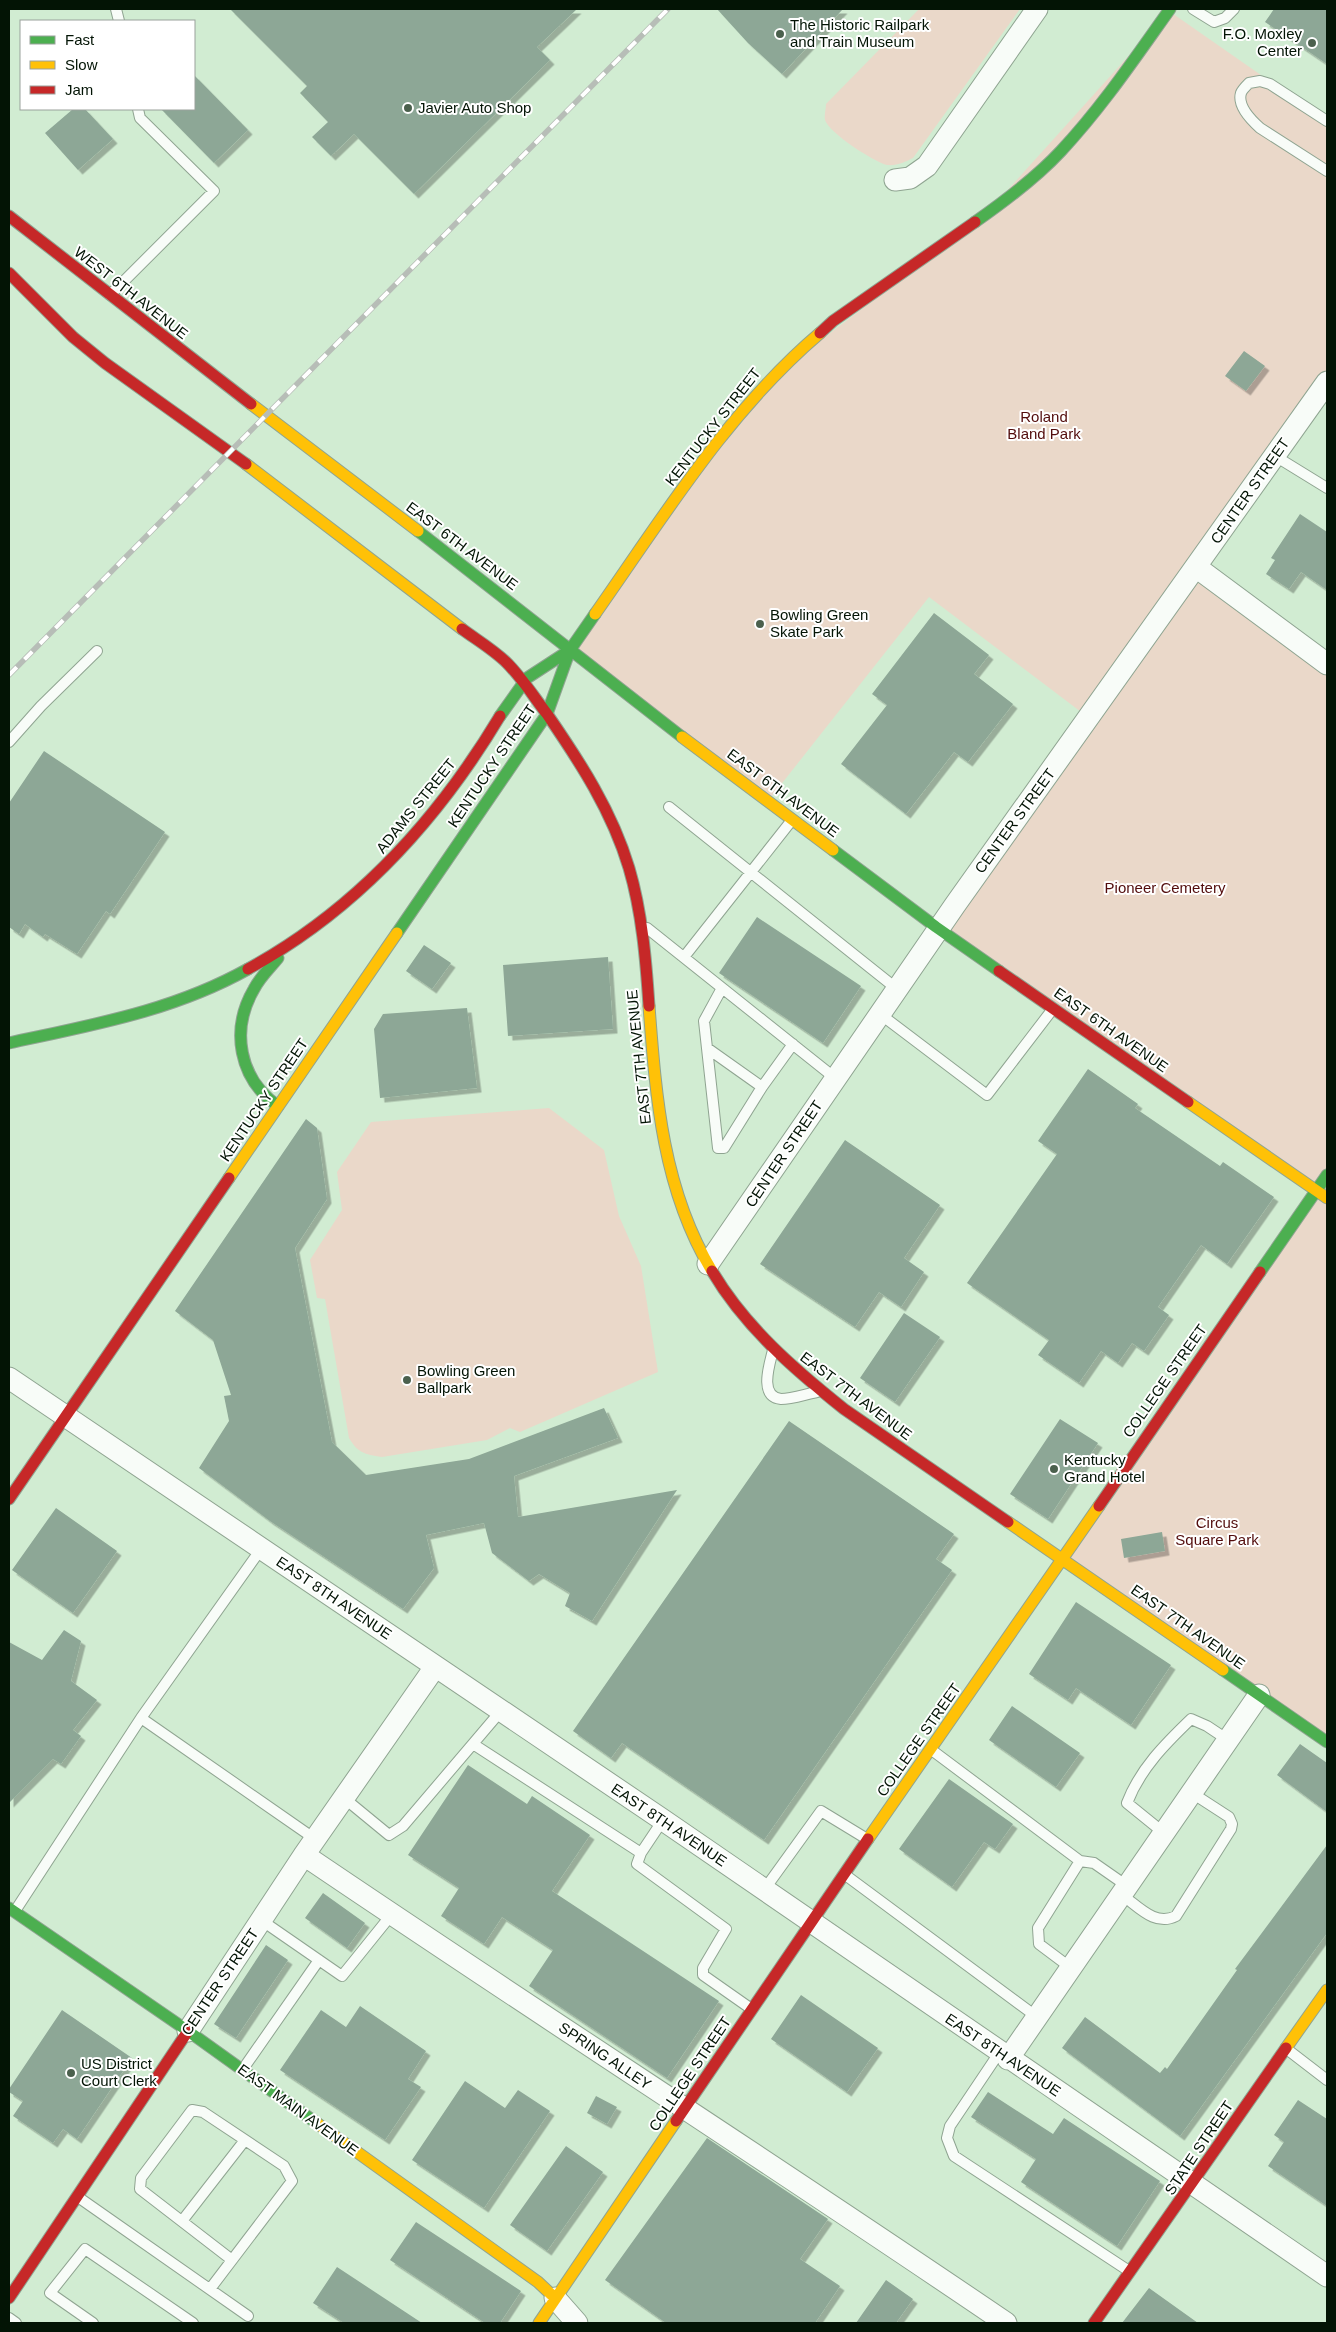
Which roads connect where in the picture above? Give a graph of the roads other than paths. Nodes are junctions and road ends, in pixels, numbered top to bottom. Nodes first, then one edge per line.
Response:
1 (1037, 9) edge
2 (1168, 9) edge
3 (1194, 9) edge
4 (1234, 9) edge
5 (138, 110) edge
6 (1327, 121) edge
7 (1327, 171) edge
8 (895, 180) dead end
9 (9, 216) edge
10 (9, 273) edge
11 (110, 296) junction
12 (1327, 382) edge
13 (236, 392) joint
14 (1275, 456) junction
15 (1327, 488) edge
16 (1196, 567) junction
17 (570, 650) junction
18 (97, 651) dead end
19 (1327, 664) edge
20 (524, 681) junction
21 (547, 714) junction
22 (9, 742) edge
23 (669, 807) dead end
24 (793, 819) junction
25 (750, 873) junction
26 (641, 923) junction
27 (939, 929) junction
28 (285, 948) junction
29 (684, 957) junction
30 (722, 988) junction
31 (897, 989) junction
32 (1053, 1008) junction
33 (880, 1014) junction
34 (9, 1043) edge
35 (793, 1044) junction
36 (707, 1048) junction
37 (836, 1078) junction
38 (762, 1087) junction
39 (278, 1106) junction
40 (1327, 1175) edge
41 (1316, 1191) junction
42 (1327, 1198) edge
43 (708, 1264) junction
44 (773, 1349) junction
45 (9, 1378) edge
46 (821, 1391) junction
47 (66, 1416) junction
48 (9, 1499) edge
49 (261, 1549) junction
50 (1063, 1561) junction
51 (435, 1667) junction
52 (1259, 1695) junction
53 (500, 1712) junction
54 (141, 1718) junction
55 (1228, 1740) junction
56 (1327, 1742) edge
57 (472, 1744) junction
58 (931, 1749) junction
59 (1192, 1792) junction
60 (344, 1798) junction
61 (663, 1820) junction
62 (1164, 1834) junction
63 (867, 1840) junction
64 (310, 1847) junction
65 (641, 1852) junction
66 (1080, 1861) junction
67 (844, 1874) junction
68 (764, 1890) junction
69 (1124, 1890) junction
70 (12, 1910) edge
71 (392, 1914) junction
72 (261, 1920) junction
73 (810, 1922) junction
74 (319, 1960) junction
75 (1071, 1968) junction
76 (1327, 1990) edge
77 (752, 2009) junction
78 (1037, 2017) junction
79 (188, 2030) junction
80 (1287, 2050) junction
81 (1004, 2056) junction
82 (243, 2070) junction
83 (1327, 2080) edge
84 (684, 2109) junction
85 (245, 2140) junction
86 (1193, 2183) junction
87 (77, 2196) junction
88 (182, 2221) junction
89 (232, 2260) junction
90 (1131, 2272) junction
91 (1327, 2276) edge
92 (210, 2289) junction
93 (9, 2298) edge
94 (556, 2298) junction
95 (248, 2316) dead end
96 (9, 2318) edge
97 (16, 2323) edge
98 (93, 2323) edge
99 (193, 2323) edge
100 (539, 2323) edge
101 (577, 2323) edge
102 (1006, 2323) edge
103 (1094, 2323) edge

1 - 8 street
2 - 17 main road, KENTUCKY STREET
3 - 4 lane
5 - 11 lane
6 - 7 lane
9 - 11 main road, WEST 6TH AVENUE
10 - 20 main road
11 - 13 main road, WEST 6TH AVENUE
12 - 14 street, CENTER STREET
13 - 17 main road, EAST 6TH AVENUE
14 - 15 lane
14 - 16 street, CENTER STREET
16 - 19 street
16 - 27 street, CENTER STREET
17 - 20 main road, ADAMS STREET
17 - 21 main road, KENTUCKY STREET
17 - 24 main road, EAST 6TH AVENUE
18 - 22 lane
20 - 21 main road, EAST 7TH AVENUE
20 - 28 main road, ADAMS STREET
21 - 26 main road, EAST 7TH AVENUE
21 - 39 main road, KENTUCKY STREET
23 - 25 lane
24 - 25 lane
24 - 27 main road, EAST 6TH AVENUE
25 - 29 lane
25 - 31 lane
26 - 29 lane
26 - 43 main road, EAST 7TH AVENUE
27 - 31 street, CENTER STREET
27 - 32 main road, EAST 6TH AVENUE
28 - 34 main road, ADAMS STREET
28 - 39 main road
29 - 30 lane
30 - 35 lane
30 - 36 lane
31 - 33 street, CENTER STREET
32 - 33 lane
32 - 41 main road, EAST 6TH AVENUE
33 - 37 street, CENTER STREET
35 - 37 lane
35 - 38 lane
36 - 38 lane
36 - 38 lane
37 - 43 street, CENTER STREET
39 - 47 main road, KENTUCKY STREET
40 - 41 main road, COLLEGE STREET
41 - 42 main road, EAST 6TH AVENUE
41 - 50 main road, COLLEGE STREET
43 - 44 main road, EAST 7TH AVENUE
44 - 46 main road, EAST 7TH AVENUE
44 - 46 lane
45 - 47 street, EAST 8TH AVENUE
46 - 50 main road, EAST 7TH AVENUE
47 - 48 main road, KENTUCKY STREET
47 - 49 street, EAST 8TH AVENUE
49 - 51 street, EAST 8TH AVENUE
49 - 54 lane
50 - 52 main road, EAST 7TH AVENUE
50 - 58 main road, COLLEGE STREET
51 - 53 street, EAST 8TH AVENUE
51 - 60 street, CENTER STREET
52 - 55 street
52 - 56 main road, EAST 7TH AVENUE
53 - 57 lane
53 - 61 street, EAST 8TH AVENUE
54 - 64 lane
54 - 70 lane
55 - 59 street
55 - 62 lane
57 - 60 lane
57 - 65 lane
58 - 63 main road, COLLEGE STREET
58 - 66 lane
59 - 62 street
59 - 69 lane
60 - 64 street, CENTER STREET
61 - 65 lane
61 - 68 street, EAST 8TH AVENUE
62 - 69 street
63 - 67 main road, COLLEGE STREET
63 - 68 lane
64 - 71 street, SPRING ALLEY
64 - 72 street, CENTER STREET
65 - 77 lane
66 - 69 lane
66 - 75 lane
67 - 73 main road, COLLEGE STREET
67 - 78 lane
68 - 73 street, EAST 8TH AVENUE
69 - 75 street
70 - 79 main road, EAST MAIN AVENUE
71 - 74 lane
71 - 84 street, SPRING ALLEY
72 - 74 lane
72 - 79 street, CENTER STREET
73 - 77 main road, COLLEGE STREET
73 - 81 street, EAST 8TH AVENUE
74 - 82 lane
75 - 78 street
76 - 80 main road, STATE STREET
77 - 84 main road, COLLEGE STREET
78 - 81 street
79 - 82 main road, EAST MAIN AVENUE
79 - 87 main road, CENTER STREET
80 - 83 lane
80 - 86 main road, STATE STREET
81 - 86 street, EAST 8TH AVENUE
81 - 90 lane
82 - 94 main road, EAST MAIN AVENUE
84 - 94 main road, COLLEGE STREET
84 - 102 street, SPRING ALLEY
85 - 88 lane
85 - 88 lane
85 - 89 lane
86 - 90 main road, STATE STREET
86 - 91 street, EAST 8TH AVENUE
87 - 92 lane
87 - 93 main road, CENTER STREET
88 - 89 lane
89 - 92 lane
90 - 103 main road, STATE STREET
92 - 95 lane
94 - 100 main road, COLLEGE STREET
94 - 101 street, EAST MAIN AVENUE
96 - 97 lane
98 - 99 lane

